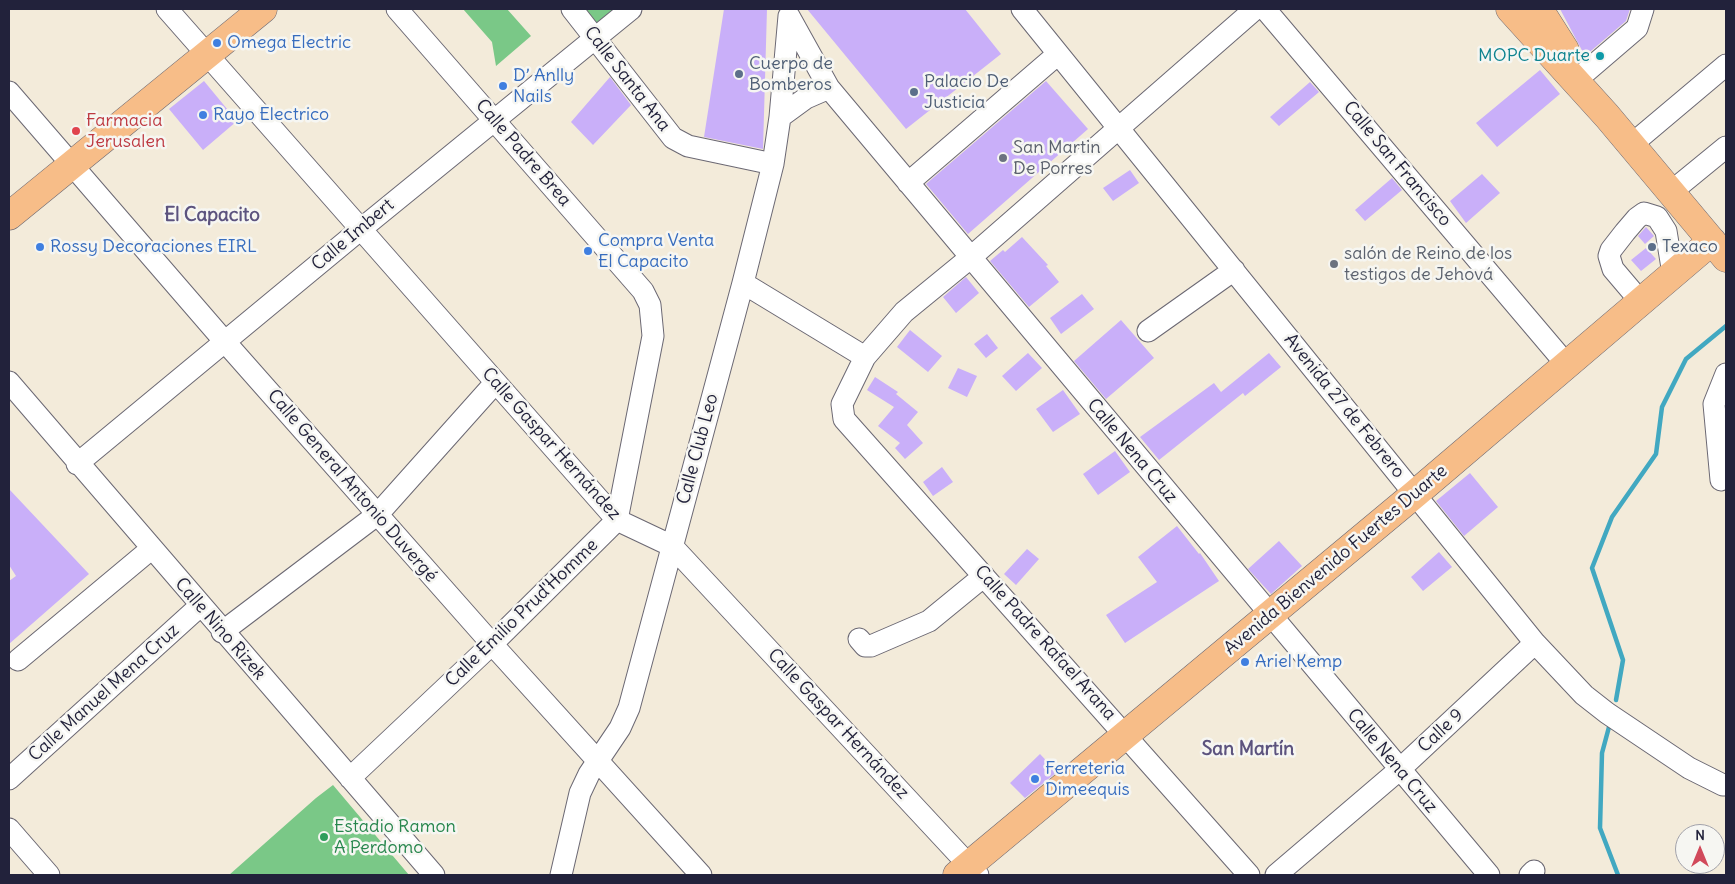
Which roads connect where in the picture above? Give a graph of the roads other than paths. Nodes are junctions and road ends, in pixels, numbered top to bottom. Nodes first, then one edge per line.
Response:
1 (166, 9) edge
2 (263, 9) edge
3 (397, 9) edge
4 (572, 9) edge
5 (631, 9) edge
6 (1022, 9) edge
7 (1255, 9) edge
8 (1265, 9) edge
9 (1510, 9) edge
10 (1539, 9) edge
11 (1643, 9) edge
12 (789, 13) edge
13 (595, 38) junction
14 (206, 54) junction
15 (1058, 54) junction
16 (1726, 65) edge
17 (1581, 76) junction
18 (829, 88) junction
19 (9, 92) edge
20 (1607, 116) junction
21 (780, 117) junction
22 (495, 119) junction
23 (1118, 128) junction
24 (1631, 145) junction
25 (1726, 147) edge
26 (73, 163) junction
27 (773, 164) junction
28 (908, 183) junction
29 (1671, 192) junction
30 (9, 216) edge
31 (360, 229) junction
32 (1719, 249) edge
33 (970, 258) junction
34 (1234, 270) junction
35 (1673, 274) junction
36 (743, 283) junction
37 (1641, 302) junction
38 (1148, 331) dead end
39 (226, 343) junction
40 (865, 357) junction
41 (1568, 365) junction
42 (1726, 374) edge
43 (9, 382) edge
44 (495, 383) junction
45 (78, 464) junction
46 (1721, 480) dead end
47 (1415, 494) junction
48 (378, 514) junction
49 (617, 520) junction
50 (672, 546) junction
51 (151, 549) junction
52 (984, 576) junction
53 (200, 606) junction
54 (1269, 615) junction
55 (222, 632) junction
56 (859, 639) dead end
57 (1535, 643) junction
58 (492, 644) junction
59 (18, 660) dead end
60 (1127, 735) junction
61 (598, 762) junction
62 (1399, 770) junction
63 (350, 778) junction
64 (9, 779) edge
65 (1725, 788) edge
66 (9, 828) edge
67 (968, 872) edge
68 (49, 875) edge
69 (434, 875) edge
70 (561, 875) edge
71 (701, 875) edge
72 (1250, 875) edge
73 (1276, 875) edge
74 (1488, 875) edge

1 - 14 street, Calle Gaspar Hernández
2 - 14 main road
3 - 22 street, Calle Padre Brea
4 - 13 street, Calle Santa Ana
5 - 13 street, Calle Imbert
6 - 15 street, Avenida 27 de Febrero
7 - 23 street
8 - 41 street, Calle San Francisco
9 - 20 main road
10 - 17 main road
11 - 17 street
12 - 18 street, Calle Nena Cruz
12 - 21 street, Calle Club Leo
13 - 22 street, Calle Imbert
13 - 27 street, Calle Santa Ana
14 - 26 main road
14 - 31 street, Calle Gaspar Hernández
15 - 23 street, Avenida 27 de Febrero
15 - 28 street
16 - 24 street
17 - 20 main road
18 - 21 street
18 - 28 street, Calle Nena Cruz
19 - 26 street, Calle General Antonio Duvergé
20 - 24 main road
21 - 27 street, Calle Club Leo
22 - 31 street, Calle Imbert
22 - 49 street, Calle Padre Brea
23 - 33 street
23 - 34 street, Avenida 27 de Febrero
24 - 29 main road
25 - 29 street
26 - 30 main road
26 - 39 street, Calle General Antonio Duvergé
27 - 36 street, Calle Club Leo
28 - 33 street, Calle Nena Cruz
29 - 32 main road
31 - 39 street, Calle Imbert
31 - 44 street, Calle Gaspar Hernández
32 - 35 main road, Avenida Bienvenido Fuertes Duarte
33 - 40 street
33 - 54 street, Calle Nena Cruz
34 - 38 street
34 - 47 street, Avenida 27 de Febrero
35 - 37 main road, Avenida Bienvenido Fuertes Duarte
35 - 37 street
36 - 40 street
36 - 50 street, Calle Club Leo
37 - 41 main road, Avenida Bienvenido Fuertes Duarte
39 - 45 street, Calle Imbert
39 - 48 street, Calle General Antonio Duvergé
40 - 52 street, Calle Padre Rafael Arana
41 - 47 main road, Avenida Bienvenido Fuertes Duarte
42 - 46 street
43 - 45 street, Calle Nino Rizek
44 - 48 street
44 - 49 street, Calle Gaspar Hernández
45 - 51 street, Calle Nino Rizek
47 - 54 main road, Avenida Bienvenido Fuertes Duarte
47 - 57 street, Avenida 27 de Febrero
48 - 55 street
48 - 58 street, Calle General Antonio Duvergé
49 - 50 street, Calle Gaspar Hernández
49 - 58 street, Calle Emilio Prud'Homme
50 - 61 street, Calle Club Leo
50 - 67 street, Calle Gaspar Hernández
51 - 53 street, Calle Nino Rizek
51 - 59 street
52 - 56 street
52 - 60 street, Calle Padre Rafael Arana
53 - 55 street, Calle Nino Rizek
53 - 64 street, Calle Manuel Mena Cruz
54 - 60 main road, Avenida Bienvenido Fuertes Duarte
54 - 62 street, Calle Nena Cruz
55 - 63 street, Calle Nino Rizek
57 - 62 street, Calle 9
57 - 65 street, Avenida 27 de Febrero
58 - 61 street, Calle General Antonio Duvergé
58 - 63 street, Calle Emilio Prud'Homme
60 - 67 main road, Avenida Bienvenido Fuertes Duarte
60 - 72 street, Calle Padre Rafael Arana
61 - 70 street, Calle Club Leo
61 - 71 street, Calle General Antonio Duvergé
62 - 73 street, Calle 9
62 - 74 street, Calle Nena Cruz
63 - 69 street, Calle Nino Rizek
66 - 68 street

